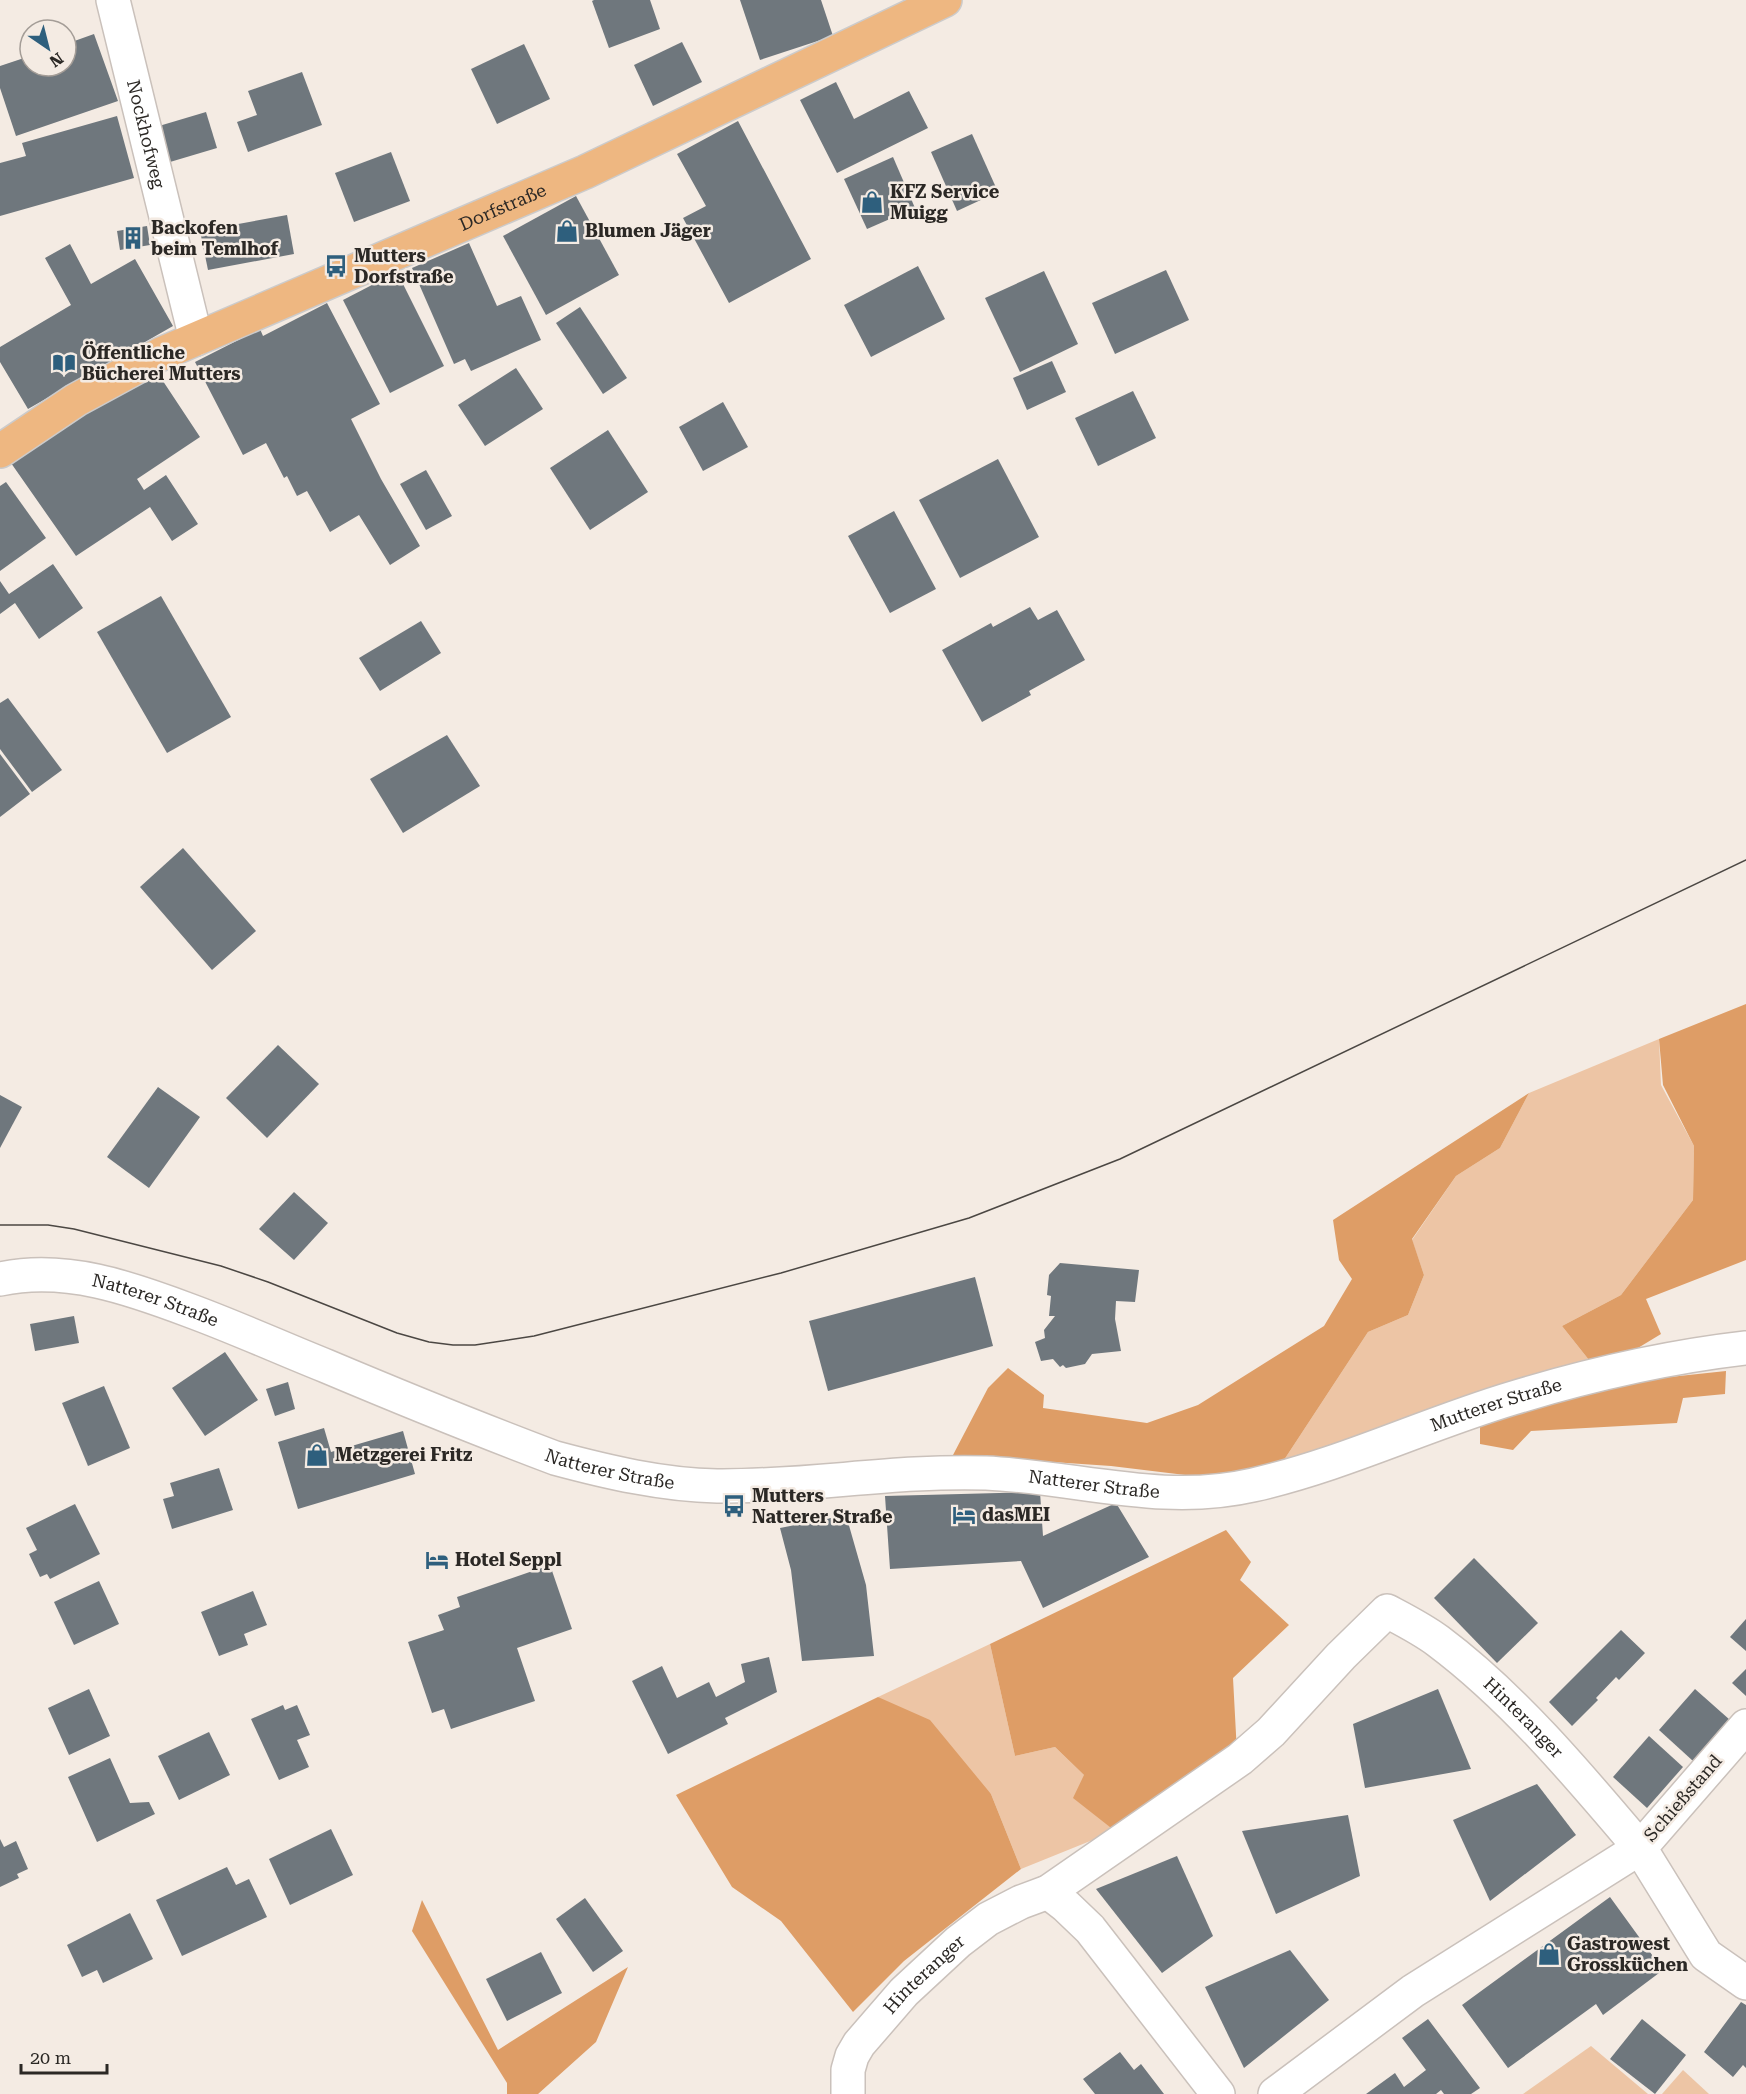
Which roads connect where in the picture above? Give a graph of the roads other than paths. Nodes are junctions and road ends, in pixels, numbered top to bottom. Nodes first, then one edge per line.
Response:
1 (113, 0) edge
2 (945, 0) edge
3 (196, 339) junction
4 (0, 452) edge
5 (0, 1279) edge
6 (1746, 1348) edge
7 (1252, 1485) joint
8 (1746, 1726) edge
9 (1640, 1848) junction
10 (1048, 1892) junction
11 (1746, 1983) edge
12 (848, 2094) edge
13 (1218, 2094) edge
14 (1275, 2094) edge

1 - 3 street, Nockhofweg
2 - 3 main road, Dorfstraße
3 - 4 main road, Dorfstraße
5 - 7 street, Natterer Straße
6 - 7 street, Mutterer Straße
8 - 9 street, Schießstand
9 - 10 street, Hinteranger
9 - 11 street, Schießstand
9 - 14 street
10 - 12 street, Hinteranger
10 - 13 street

